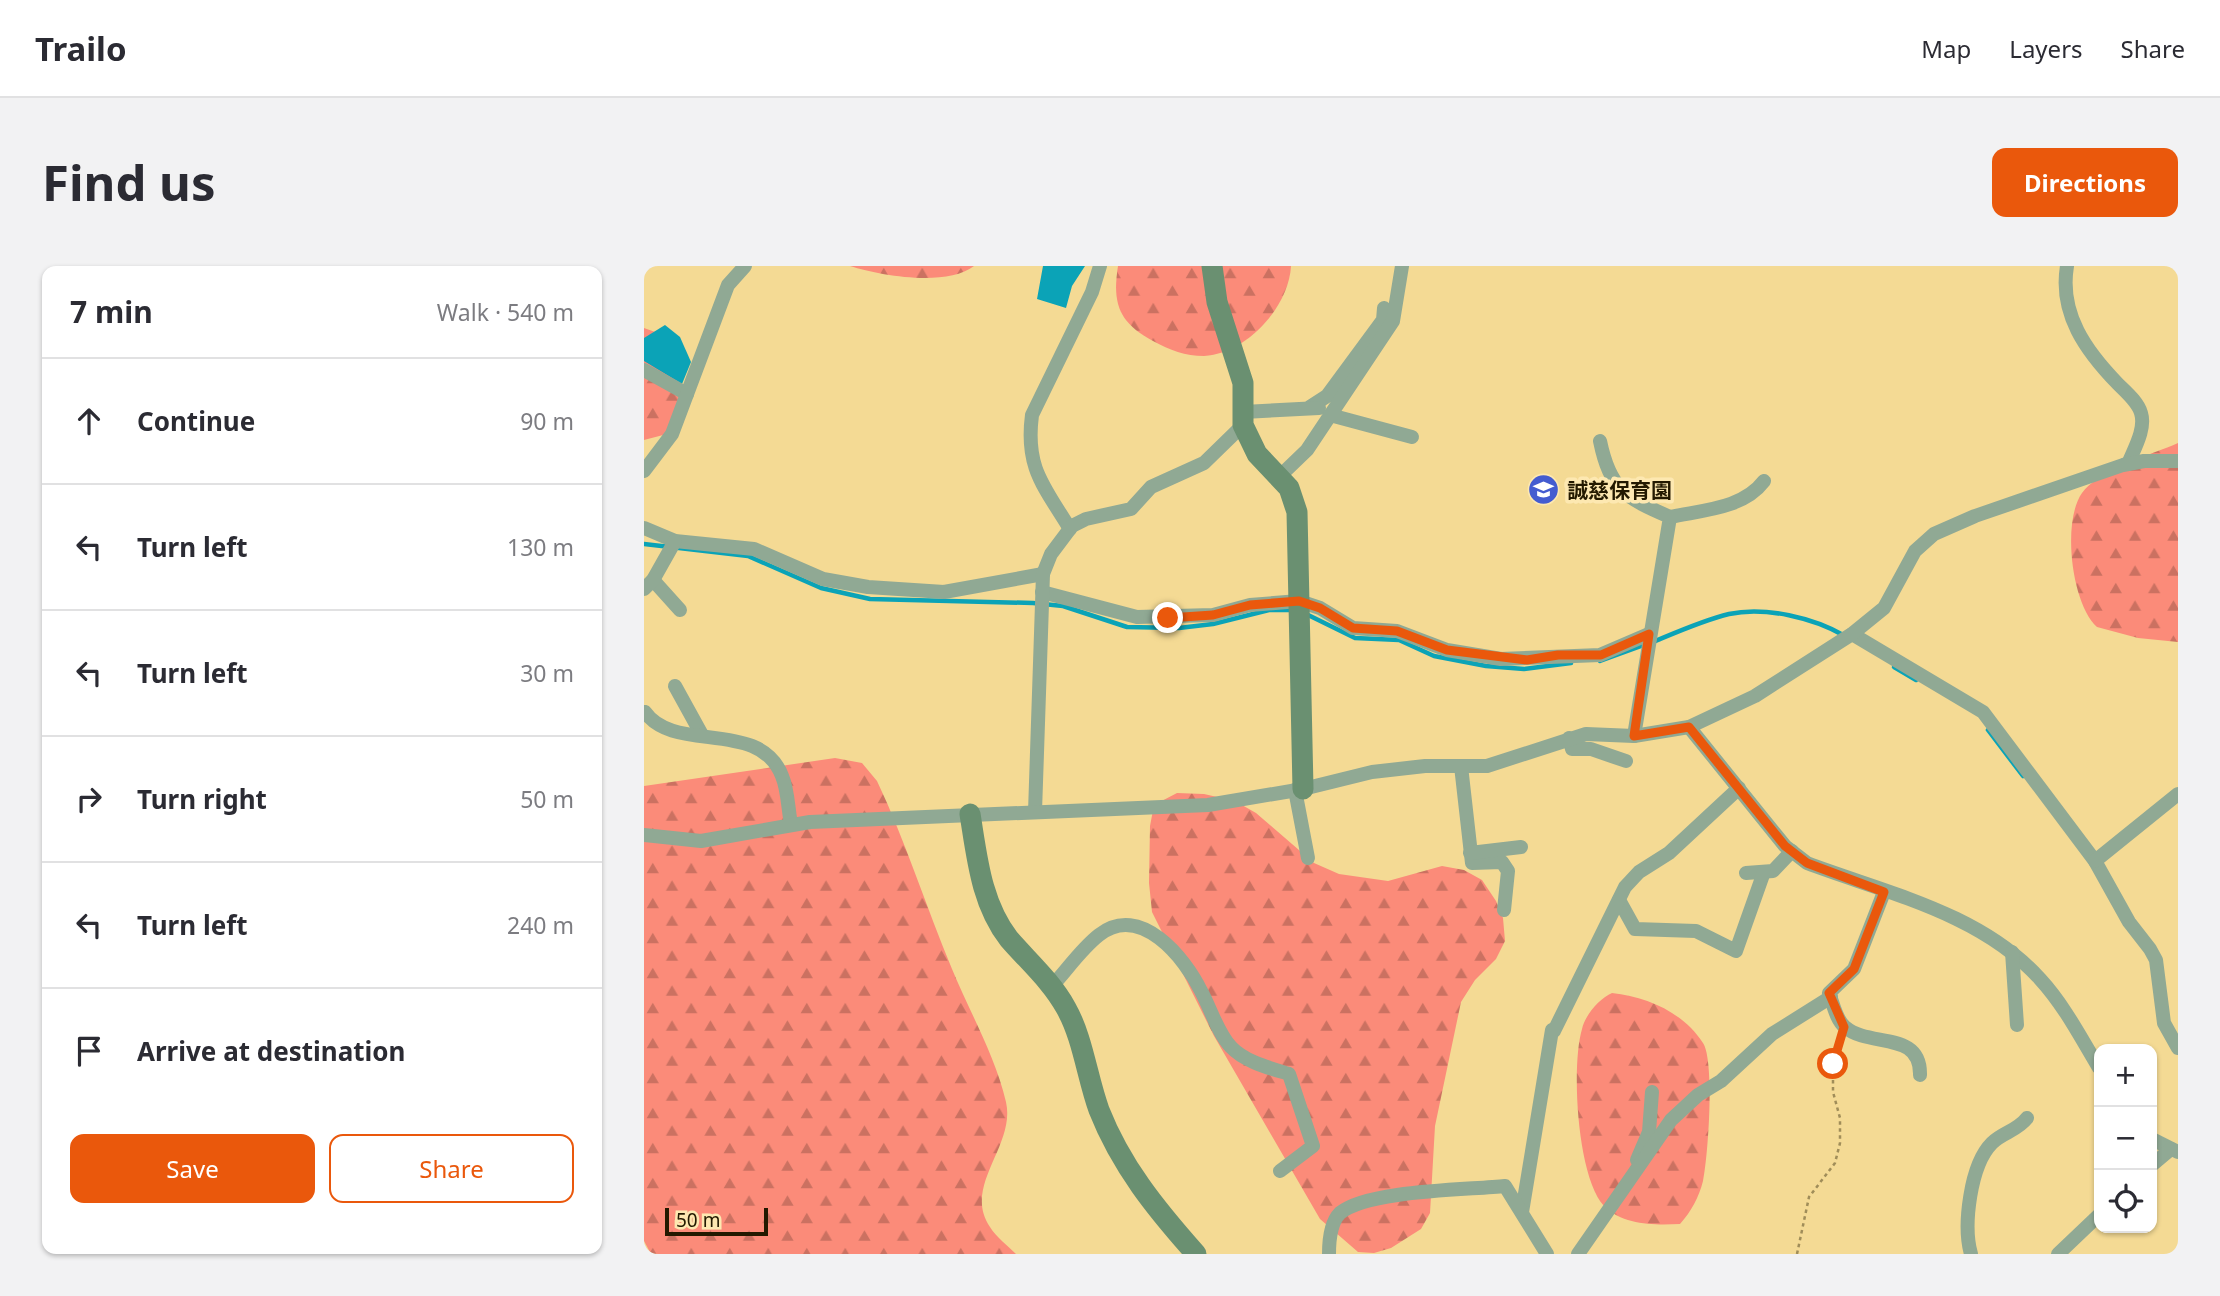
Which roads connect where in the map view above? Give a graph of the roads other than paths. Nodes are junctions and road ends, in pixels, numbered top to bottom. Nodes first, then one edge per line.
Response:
1 (745, 266) edge
2 (1100, 266) edge
3 (1212, 266) edge
4 (1402, 266) edge
5 (2067, 266) edge
6 (1384, 308) dead end
7 (644, 369) edge
8 (687, 394) junction
9 (1310, 407) junction
10 (1333, 412) junction
11 (1243, 419) junction
12 (1412, 437) dead end
13 (1600, 441) dead end
14 (2178, 461) edge
15 (2128, 464) junction
16 (644, 471) edge
17 (1280, 476) junction
18 (1764, 481) dead end
19 (1670, 516) junction
20 (644, 528) edge
21 (1070, 529) junction
22 (675, 541) junction
23 (1043, 574) junction
24 (649, 585) edge
25 (1042, 592) junction
26 (1299, 601) junction
27 (680, 610) dead end
28 (1649, 634) junction
29 (1852, 634) junction
30 (675, 687) dead end
31 (645, 712) edge
32 (1689, 727) junction
33 (702, 735) junction
34 (1634, 736) junction
35 (1569, 738) junction
36 (1626, 761) dead end
37 (1461, 766) junction
38 (1739, 788) junction
39 (1299, 790) junction
40 (2178, 794) edge
41 (1035, 812) junction
42 (970, 814) junction
43 (791, 824) junction
44 (644, 835) edge
45 (1521, 847) dead end
46 (1792, 851) junction
47 (1470, 853) junction
48 (1308, 858) dead end
49 (2095, 862) junction
50 (1764, 872) junction
51 (1746, 873) dead end
52 (1884, 892) junction
53 (1619, 900) junction
54 (1504, 910) dead end
55 (2012, 953) junction
56 (1052, 986) junction
57 (1831, 997) junction
58 (2017, 1025) dead end
59 (2178, 1048) edge
60 (2094, 1060) edge
61 (1920, 1075) dead end
62 (1652, 1092) dead end
63 (2027, 1118) dead end
64 (2157, 1142) edge
65 (2175, 1151) edge
66 (2157, 1162) edge
67 (1280, 1171) dead end
68 (1634, 1175) junction
69 (1522, 1212) junction
70 (2094, 1220) edge
71 (1196, 1254) edge
72 (1329, 1254) edge
73 (1547, 1254) edge
74 (1578, 1254) edge
75 (1971, 1254) edge
76 (2057, 1254) edge

1 - 8 street
2 - 21 street
3 - 11 street
4 - 10 street
5 - 15 street
6 - 9 street
7 - 8 street
8 - 16 street
9 - 10 street
9 - 11 street
10 - 12 street
10 - 17 street
11 - 17 street
11 - 21 street
13 - 19 street
14 - 15 street
15 - 29 street
17 - 26 street
18 - 19 street
19 - 28 street
20 - 22 street
21 - 23 street
22 - 23 street
22 - 24 street
23 - 25 street
24 - 27 street
25 - 26 street
25 - 41 street
26 - 28 street
26 - 39 street
28 - 34 street
29 - 32 street
29 - 49 street
30 - 33 street
31 - 33 street
32 - 34 street
32 - 38 street
33 - 43 street
34 - 35 street
35 - 36 street
35 - 37 street
37 - 39 street
37 - 47 street
38 - 46 street
38 - 53 street
39 - 41 street
39 - 48 street
40 - 49 street
41 - 42 street
42 - 43 street
42 - 56 street
43 - 44 street
45 - 47 street
46 - 50 street
46 - 52 street
47 - 54 street
49 - 59 street
50 - 51 street
50 - 53 street
52 - 55 street
52 - 57 street
53 - 69 street
55 - 58 street
55 - 60 street
56 - 67 street
56 - 71 street
57 - 61 street
57 - 68 street
62 - 68 street
63 - 75 street
64 - 65 street
65 - 66 street
68 - 74 street
69 - 72 street
69 - 73 street
70 - 76 street

